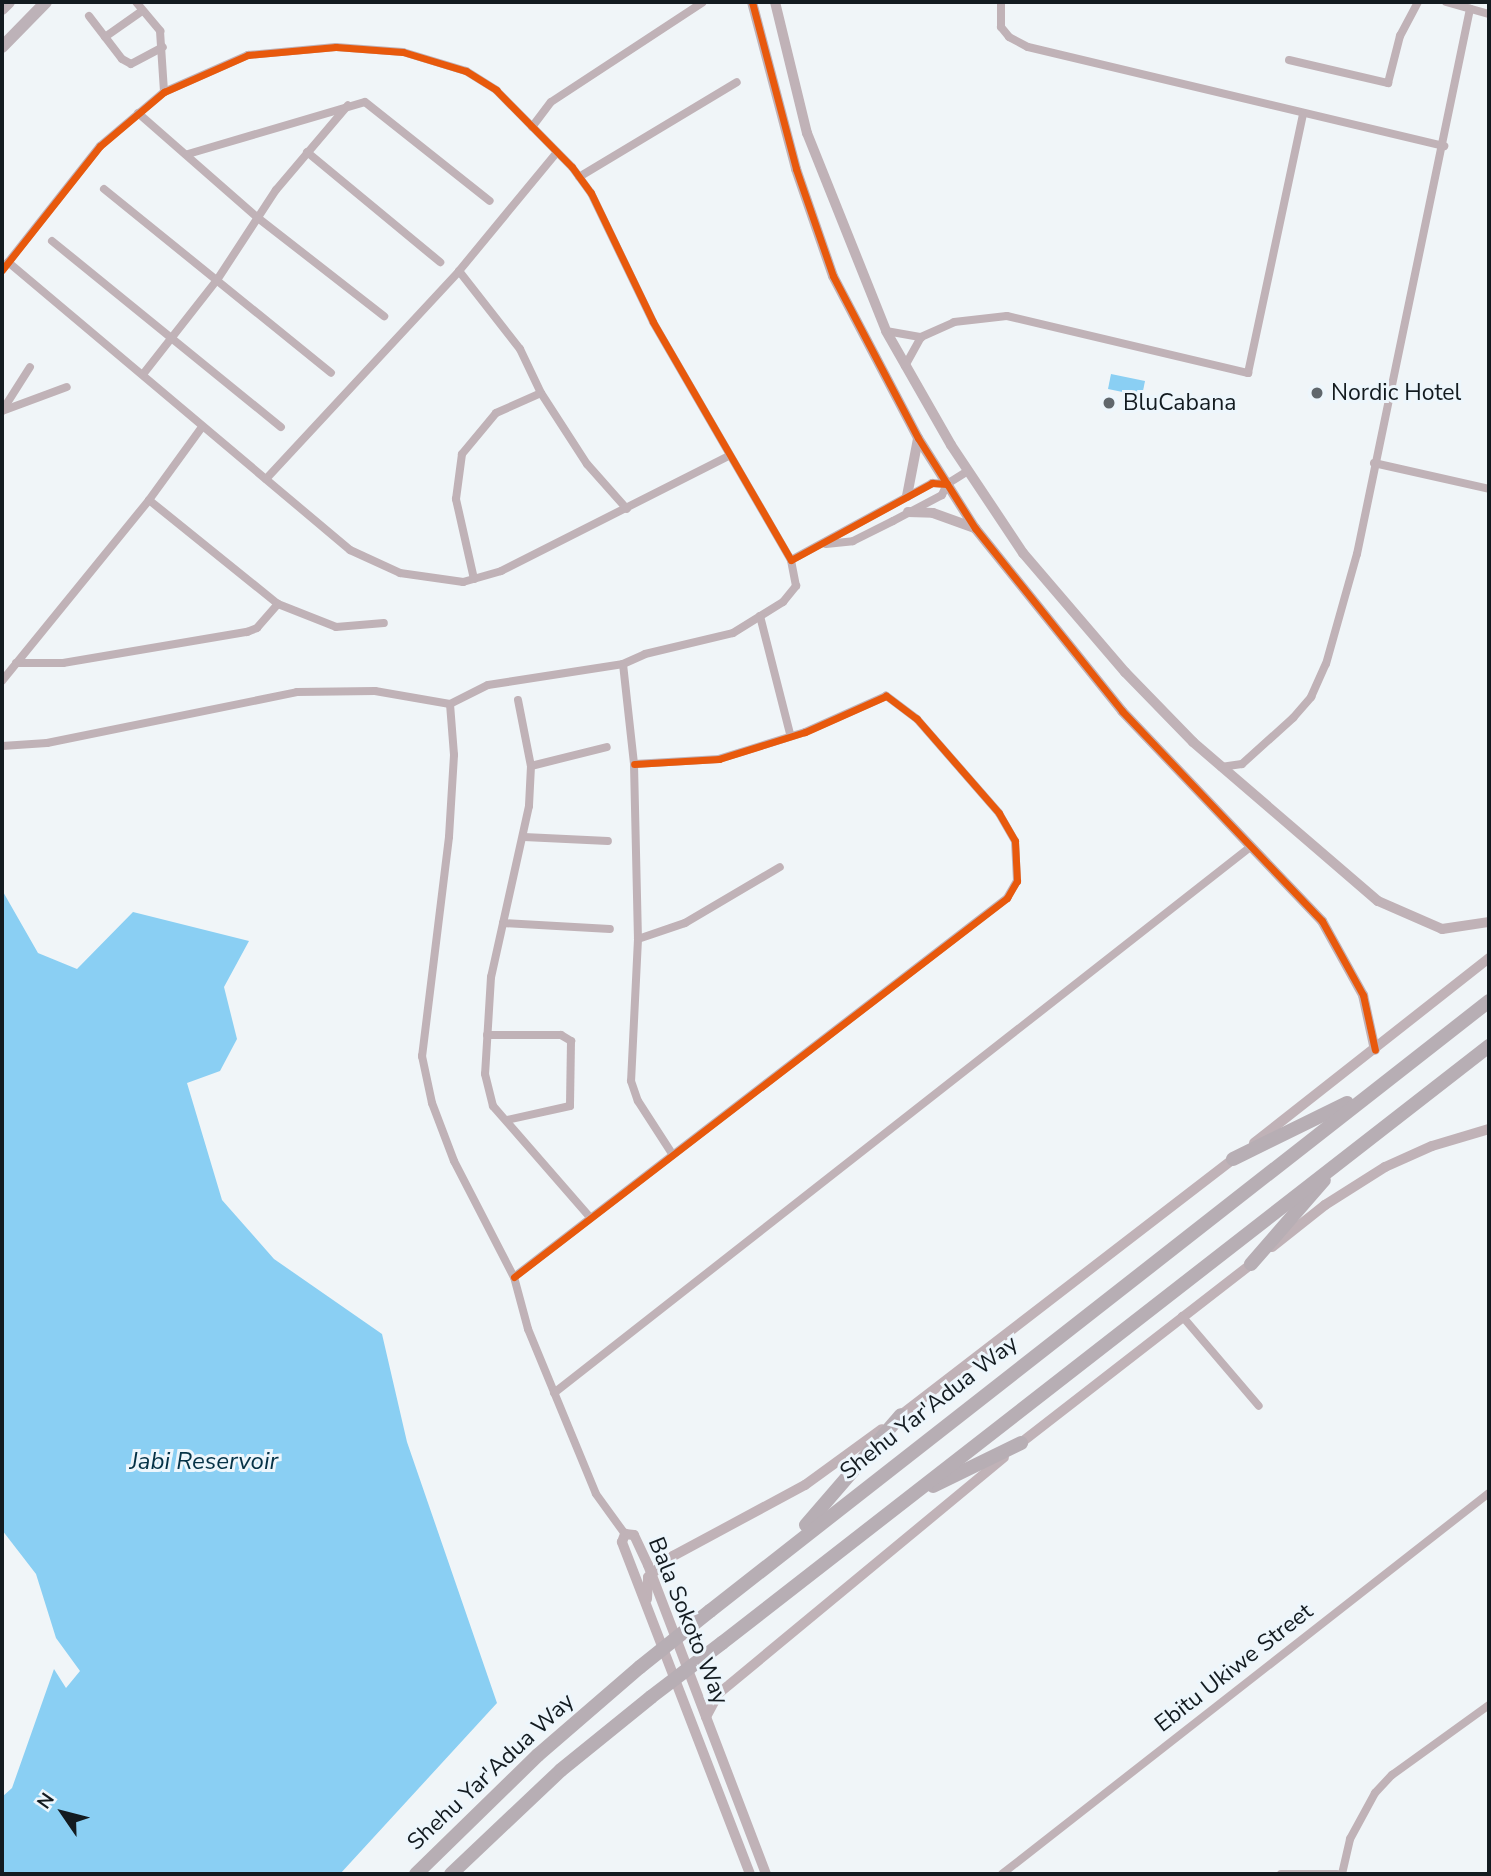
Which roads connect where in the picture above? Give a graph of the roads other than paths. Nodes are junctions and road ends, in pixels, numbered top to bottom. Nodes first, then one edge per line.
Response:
1 (9, 2) edge
2 (46, 2) edge
3 (136, 2) edge
4 (752, 2) edge
5 (775, 2) edge
6 (1001, 2) edge
7 (1418, 2) edge
8 (1446, 2) edge
9 (702, 3) edge
10 (2, 9) edge
11 (1470, 9) junction
12 (142, 11) junction
13 (1489, 14) edge
14 (89, 16) dead end
15 (105, 37) junction
16 (2, 47) edge
17 (163, 47) junction
18 (1289, 60) dead end
19 (737, 82) dead end
20 (164, 92) junction
21 (348, 105) junction
22 (138, 113) junction
23 (1303, 114) junction
24 (532, 127) junction
25 (1444, 146) junction
26 (307, 152) junction
27 (557, 152) junction
28 (188, 154) junction
29 (579, 177) junction
30 (104, 189) dead end
31 (490, 201) dead end
32 (258, 218) junction
33 (52, 241) dead end
34 (8, 262) junction
35 (440, 262) dead end
36 (2, 270) edge
37 (459, 271) junction
38 (217, 280) junction
39 (384, 316) dead end
40 (886, 331) junction
41 (921, 337) junction
42 (172, 339) junction
43 (905, 366) junction
44 (30, 368) dead end
45 (144, 373) junction
46 (331, 373) dead end
47 (66, 387) dead end
48 (541, 393) junction
49 (2, 411) edge
50 (202, 427) junction
51 (281, 427) dead end
52 (918, 438) junction
53 (729, 456) junction
54 (1374, 463) junction
55 (968, 471) junction
56 (266, 479) junction
57 (947, 484) junction
58 (1489, 489) edge
59 (907, 496) junction
60 (149, 500) junction
61 (627, 509) junction
62 (908, 512) junction
63 (975, 528) junction
64 (826, 544) junction
65 (791, 560) junction
66 (474, 579) junction
67 (278, 604) junction
68 (760, 616) junction
69 (384, 623) dead end
70 (16, 663) junction
71 (623, 664) junction
72 (2, 681) edge
73 (518, 700) dead end
74 (450, 704) junction
75 (790, 734) junction
76 (2, 746) edge
77 (607, 747) dead end
78 (634, 764) junction
79 (1242, 764) junction
80 (531, 766) junction
81 (1221, 767) junction
82 (1239, 783) junction
83 (524, 836) junction
84 (608, 841) dead end
85 (1250, 848) junction
86 (780, 867) dead end
87 (1489, 922) edge
88 (503, 923) junction
89 (610, 929) dead end
90 (638, 939) junction
91 (1489, 958) edge
92 (1489, 1002) edge
93 (487, 1035) junction
94 (1489, 1045) edge
95 (1375, 1050) junction
96 (1376, 1088) junction
97 (506, 1120) junction
98 (1489, 1129) edge
99 (1376, 1131) junction
100 (671, 1152) junction
101 (1234, 1159) junction
102 (589, 1216) junction
103 (1251, 1264) junction
104 (514, 1277) junction
105 (1182, 1316) junction
106 (554, 1393) junction
107 (1259, 1406) dead end
108 (901, 1415) junction
109 (1021, 1443) junction
110 (1489, 1493) edge
111 (625, 1534) junction
112 (856, 1538) junction
113 (641, 1548) junction
114 (673, 1556) junction
115 (651, 1573) junction
116 (750, 1577) junction
117 (647, 1599) junction
118 (680, 1686) junction
119 (718, 1694) junction
120 (700, 1699) junction
121 (1489, 1705) edge
122 (706, 1717) junction
123 (416, 1874) edge
124 (451, 1874) edge
125 (750, 1874) edge
126 (766, 1874) edge
127 (1002, 1874) edge
128 (1281, 1874) edge
129 (1336, 1874) edge
130 (1342, 1874) edge

1 - 10 main road
2 - 16 main road
3 - 12 street
4 - 52 street
5 - 40 street
6 - 23 street
7 - 18 street
8 - 11 street
9 - 24 street
11 - 13 street
11 - 25 street
12 - 15 street
12 - 17 street
14 - 15 street
15 - 17 street
17 - 20 street
19 - 29 street
20 - 22 street
20 - 24 street
21 - 26 street
21 - 28 street
21 - 31 street
22 - 28 street
22 - 34 street
23 - 25 street
23 - 41 street
24 - 27 street
25 - 54 street
26 - 32 street
26 - 35 street
27 - 29 street
27 - 37 street
28 - 32 street
29 - 53 street
30 - 38 street
32 - 38 street
32 - 39 street
33 - 42 street
34 - 36 street
34 - 45 street
37 - 48 street
37 - 56 street
38 - 42 street
38 - 46 street
40 - 41 street
40 - 43 street
41 - 43 street
42 - 45 street
42 - 51 street
43 - 55 street
44 - 49 street
45 - 50 street
47 - 49 street
48 - 61 street
48 - 66 street
50 - 56 street
50 - 60 street
52 - 57 street
52 - 59 street
53 - 61 street
53 - 65 street
54 - 58 street
54 - 79 street
55 - 57 street
55 - 81 street
56 - 66 street
57 - 59 street
57 - 62 street
57 - 63 street
59 - 64 street
60 - 67 street
60 - 70 street
61 - 66 street
62 - 63 street
62 - 64 street
63 - 85 street
64 - 65 street
65 - 68 street
67 - 69 street
67 - 70 street
68 - 71 street
68 - 75 street
70 - 72 street
71 - 74 street
71 - 78 street
73 - 80 street
74 - 76 street
74 - 104 street
75 - 78 street
75 - 100 street
77 - 80 street
78 - 90 street
79 - 81 street
79 - 82 street
80 - 83 street
81 - 82 street
82 - 87 street
83 - 84 street
83 - 88 street
85 - 95 street
85 - 106 street
86 - 90 street
88 - 89 street
88 - 93 street
90 - 100 street
91 - 95 street
92 - 96 highway, Shehu Yar'Adua Way
93 - 97 street
93 - 97 street
94 - 99 highway, Shehu Yar'Adua Way
95 - 101 street
96 - 101 highway
96 - 116 highway, Shehu Yar'Adua Way
97 - 102 street
98 - 103 street
99 - 103 highway
99 - 112 highway, Shehu Yar'Adua Way
100 - 102 street
101 - 108 street
102 - 104 street
103 - 105 street
104 - 106 street
105 - 107 street
105 - 109 street
106 - 111 street
108 - 114 street
108 - 116 highway
109 - 112 highway
109 - 119 street
110 - 127 street, Ebitu Ukiwe Street
111 - 113 street, Bala Sokoto Way
111 - 117 street, Bala Sokoto Way
112 - 124 highway, Shehu Yar'Adua Way, bridge
113 - 114 street
113 - 115 street, Bala Sokoto Way
114 - 115 street
115 - 117 street
115 - 120 street, Bala Sokoto Way
116 - 123 highway, Shehu Yar'Adua Way, bridge
117 - 118 street, Bala Sokoto Way
118 - 120 street
118 - 125 street, Bala Sokoto Way
119 - 120 street
119 - 122 street
120 - 122 street, Bala Sokoto Way
121 - 130 street
122 - 126 street, Bala Sokoto Way
128 - 129 street

